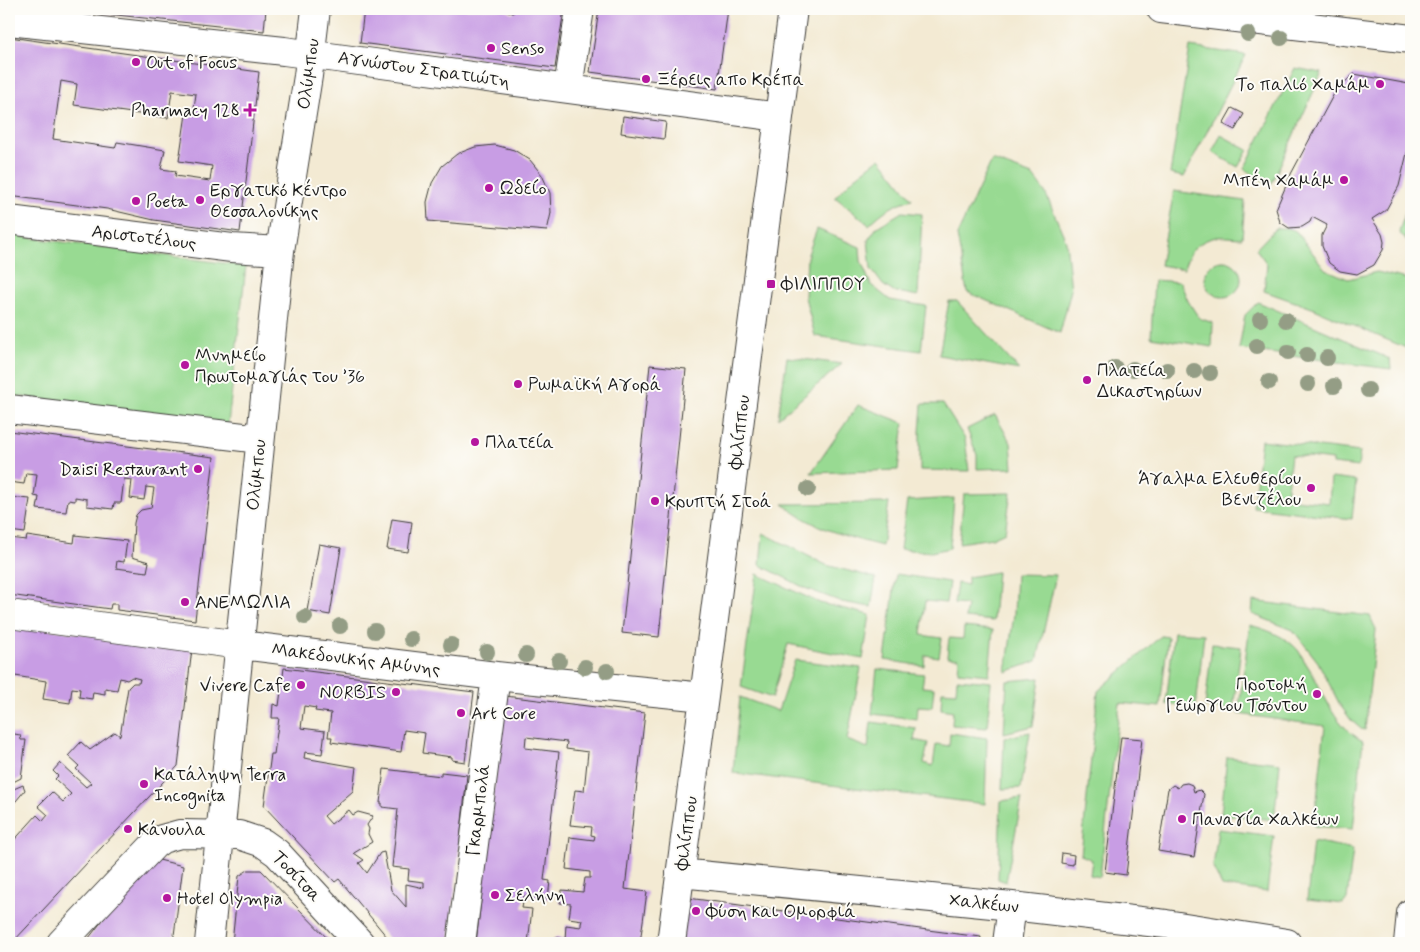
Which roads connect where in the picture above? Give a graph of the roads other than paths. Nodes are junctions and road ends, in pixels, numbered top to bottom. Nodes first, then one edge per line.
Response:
1 (316, 9) edge
2 (580, 9) edge
3 (793, 9) edge
4 (1161, 9) edge
5 (9, 20) edge
6 (1411, 39) edge
7 (311, 54) junction
8 (568, 88) junction
9 (779, 116) junction
10 (9, 220) edge
11 (280, 251) junction
12 (9, 409) edge
13 (260, 439) junction
14 (9, 614) edge
15 (240, 645) junction
16 (496, 676) junction
17 (704, 697) junction
18 (221, 834) junction
19 (680, 873) junction
20 (1012, 906) junction
21 (1411, 913) edge
22 (1164, 934) edge
23 (61, 943) edge
24 (209, 943) edge
25 (360, 943) edge
26 (461, 943) edge
27 (670, 943) edge
28 (1006, 943) edge
29 (1287, 943) edge
30 (1408, 943) edge

1 - 7 street, Ολύμπου
2 - 8 street
3 - 9 street, Φιλίππου
4 - 6 street
5 - 7 street, Αγνώστου Στρατιώτη
7 - 8 street, Αγνώστου Στρατιώτη
7 - 11 street, Ολύμπου
8 - 9 street, Αγνώστου Στρατιώτη
9 - 17 street, Φιλίππου
10 - 11 street, Αριστοτέλους
11 - 13 street, Ολύμπου
12 - 13 street
13 - 15 street, Ολύμπου
14 - 15 street, Μακεδονικής Αμύνης
15 - 16 street, Μακεδονικής Αμύνης
15 - 18 street, Ολύμπου
16 - 17 street, Μακεδονικής Αμύνης
16 - 26 street, Γκαρμπολά
17 - 19 street, Φιλίππου
18 - 23 street, Τοσίτσα
18 - 24 street, Ολύμπου
18 - 25 street, Τοσίτσα
19 - 20 street, Χαλκέων
19 - 27 street, Φιλίππου
20 - 22 street, Χαλκέων
20 - 28 street
21 - 30 street
22 - 29 street, Χαλκέων

